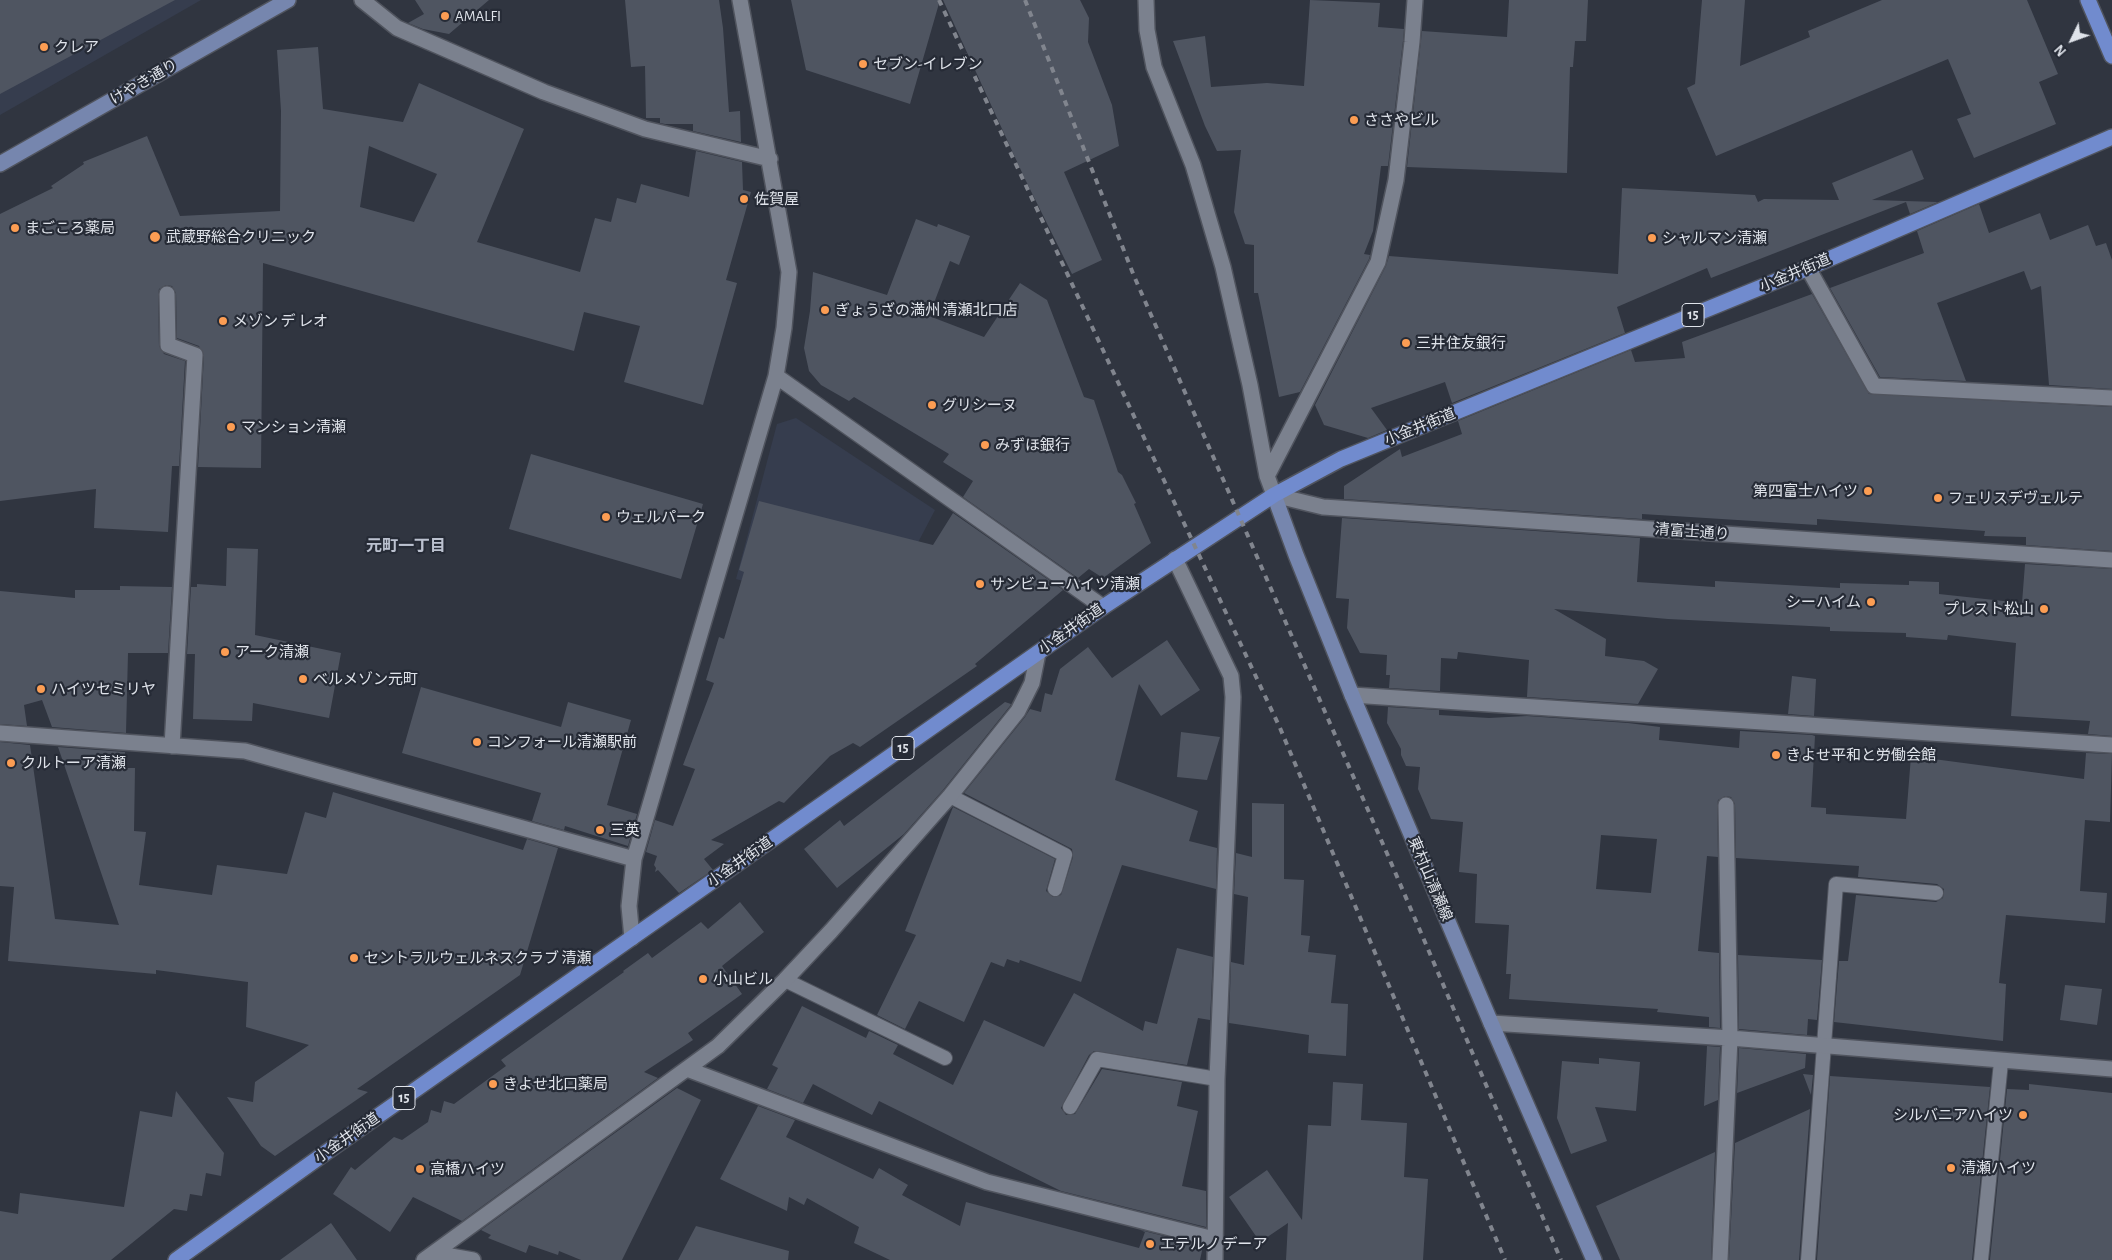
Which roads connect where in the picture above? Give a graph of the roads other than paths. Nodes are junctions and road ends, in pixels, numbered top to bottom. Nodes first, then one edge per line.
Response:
1 (288, 0) edge
2 (362, 0) edge
3 (740, 0) edge
4 (1146, 0) edge
5 (1415, 0) edge
6 (2088, 0) edge
7 (2112, 56) edge
8 (2112, 137) edge
9 (770, 159) junction
10 (0, 164) edge
11 (1808, 268) junction
12 (167, 294) dead end
13 (776, 376) junction
14 (2112, 398) edge
15 (1267, 476) junction
16 (1274, 494) junction
17 (1175, 559) junction
18 (2112, 560) edge
19 (1103, 607) junction
20 (1038, 653) junction
21 (1352, 695) junction
22 (0, 733) edge
23 (2112, 745) edge
24 (172, 746) junction
25 (950, 796) junction
26 (1726, 805) dead end
27 (634, 859) junction
28 (1055, 889) dead end
29 (1936, 893) dead end
30 (632, 938) junction
31 (785, 980) junction
32 (1491, 1023) junction
33 (1730, 1038) junction
34 (1824, 1047) junction
35 (945, 1058) dead end
36 (2001, 1062) junction
37 (687, 1068) junction
38 (2112, 1069) edge
39 (1217, 1079) junction
40 (1070, 1107) dead end
41 (1214, 1239) junction
42 (429, 1257) edge
43 (176, 1260) edge
44 (473, 1260) edge
45 (1216, 1260) edge
46 (1594, 1260) edge
47 (1720, 1260) edge
48 (1808, 1260) edge
49 (1981, 1260) edge

1 - 10 main road, けやき通り
2 - 9 street
3 - 9 street
4 - 15 street
5 - 15 street
6 - 7 main road
8 - 11 main road, 小金井街道 / 15
9 - 13 street
11 - 14 street
11 - 16 main road, 小金井街道 / 15
12 - 24 street
13 - 19 street
13 - 27 street
15 - 16 street
16 - 17 main road, 小金井街道 / 15
16 - 18 street, 清富士通り
16 - 21 main road, 東村山清瀬線
17 - 19 main road, 小金井街道 / 15
17 - 39 street
19 - 20 main road, 小金井街道 / 15
20 - 25 street
20 - 30 main road, 小金井街道 / 15
21 - 23 street
21 - 32 main road, 東村山清瀬線
22 - 24 street
24 - 27 street
25 - 28 lane
25 - 31 street
26 - 33 street
27 - 30 street
29 - 34 lane
30 - 43 main road, 小金井街道 / 15
31 - 35 lane
31 - 37 street
32 - 33 street
32 - 46 main road, 東村山清瀬線
33 - 34 street
33 - 47 street
34 - 36 street
34 - 48 lane
36 - 38 street
36 - 49 lane
37 - 41 street
37 - 42 street
39 - 40 lane
39 - 41 street
41 - 45 street
42 - 44 street

